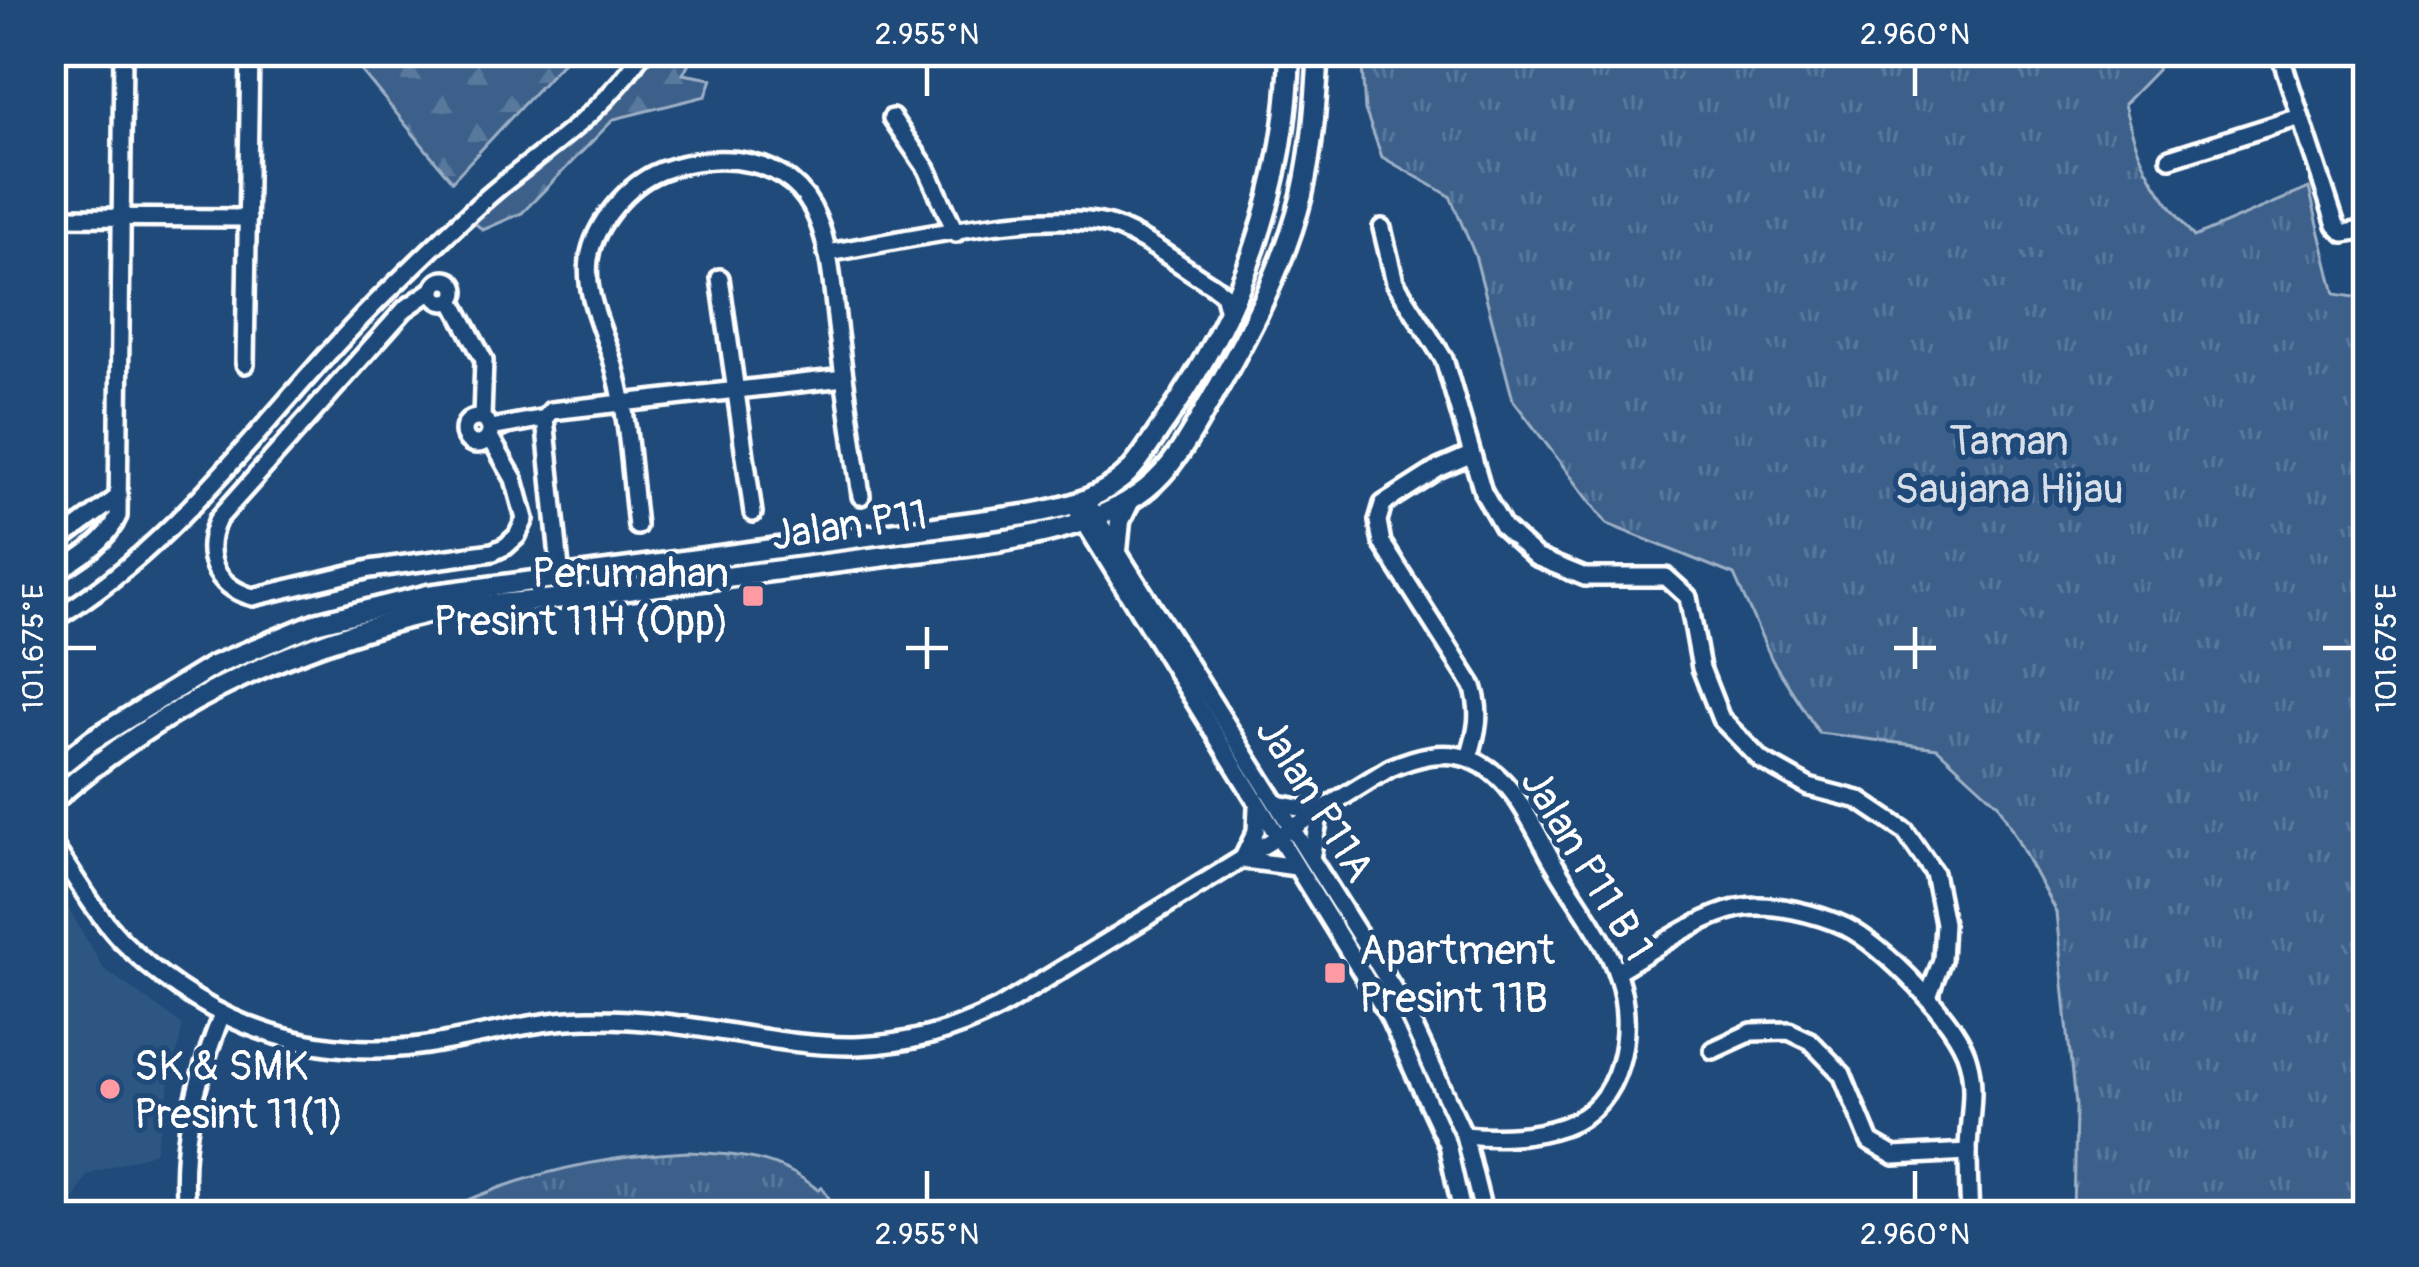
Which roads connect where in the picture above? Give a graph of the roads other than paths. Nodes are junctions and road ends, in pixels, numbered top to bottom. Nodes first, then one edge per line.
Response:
1 (123, 51) edge
2 (250, 51) edge
3 (643, 51) edge
4 (1290, 51) edge
5 (1319, 51) edge
6 (2279, 51) edge
7 (2300, 117) junction
8 (892, 118) dead end
9 (2170, 158) dead end
10 (51, 217) edge
11 (121, 217) junction
12 (248, 218) junction
13 (1382, 228) dead end
14 (2368, 229) edge
15 (956, 233) junction
16 (827, 253) junction
17 (1248, 268) junction
18 (720, 278) dead end
19 (1212, 285) junction
20 (1229, 315) junction
21 (245, 364) dead end
22 (844, 378) junction
23 (736, 389) junction
24 (622, 402) junction
25 (545, 418) junction
26 (487, 428) junction
27 (1470, 454) junction
28 (861, 496) dead end
29 (118, 497) junction
30 (1130, 500) junction
31 (1084, 511) junction
32 (753, 513) dead end
33 (638, 526) dead end
34 (51, 547) edge
35 (1118, 550) junction
36 (51, 576) edge
37 (561, 578) junction
38 (591, 595) junction
39 (534, 602) junction
40 (51, 621) edge
41 (1469, 758) junction
42 (51, 773) edge
43 (51, 802) edge
44 (1258, 804) junction
45 (1277, 804) junction
46 (1320, 812) junction
47 (1286, 834) junction
48 (51, 842) edge
49 (1242, 860) junction
50 (1304, 862) junction
51 (1617, 970) junction
52 (1928, 998) junction
53 (222, 1014) junction
54 (1713, 1050) dead end
55 (1464, 1135) junction
56 (1502, 1137) junction
57 (1968, 1152) junction
58 (1470, 1165) junction
59 (187, 1216) edge
60 (1463, 1216) edge
61 (1484, 1216) edge
62 (1970, 1216) edge

1 - 11 street
2 - 12 street
3 - 40 street
4 - 17 main road, Jalan P11
5 - 30 main road, Jalan P11
6 - 7 street
7 - 9 street
7 - 14 street
8 - 15 street
10 - 11 street
11 - 12 street
11 - 29 street
12 - 21 street
13 - 27 street
15 - 16 street
15 - 19 street
16 - 22 street
16 - 24 street
17 - 19 street
17 - 20 main road, Jalan P11
18 - 23 street
19 - 20 street
20 - 31 main road, Jalan P11
22 - 23 street
22 - 28 street
23 - 24 street
23 - 32 street
24 - 25 street
24 - 33 street
25 - 26 street
25 - 37 street
26 - 26 street
27 - 41 street
27 - 52 street
29 - 34 street
29 - 36 street
30 - 31 main road, Jalan P11
30 - 35 main road
31 - 35 street, Jalan P11A
31 - 37 main road, Jalan P11
31 - 38 main road, Jalan P11
31 - 44 street, Jalan P11A
35 - 45 street, Jalan P11A
37 - 38 main road
37 - 39 main road
37 - 42 main road, Jalan P11
38 - 39 main road, Jalan P11
39 - 43 main road, Jalan P11
41 - 46 street, Jalan P11 B 1
41 - 51 street, Jalan P11 B 1
44 - 47 street, Jalan P11A
44 - 49 street
45 - 46 street
45 - 47 street, Jalan P11A
46 - 47 street, Jalan P11 B 1
46 - 50 street
47 - 49 street, Jalan P11 B 1
47 - 50 street, Jalan P11A
48 - 53 street, Jalan P11 B 1
49 - 50 street
49 - 53 street, Jalan P11 B 1
50 - 55 street, Jalan P11A
50 - 60 street, Jalan P11A
51 - 52 street
51 - 56 street, Jalan P11 B 1
52 - 57 street
53 - 59 street
54 - 57 street
55 - 56 street, Jalan P11 B 1
55 - 58 street, Jalan P11A
56 - 58 street
57 - 62 street
58 - 61 street, Jalan P11A

